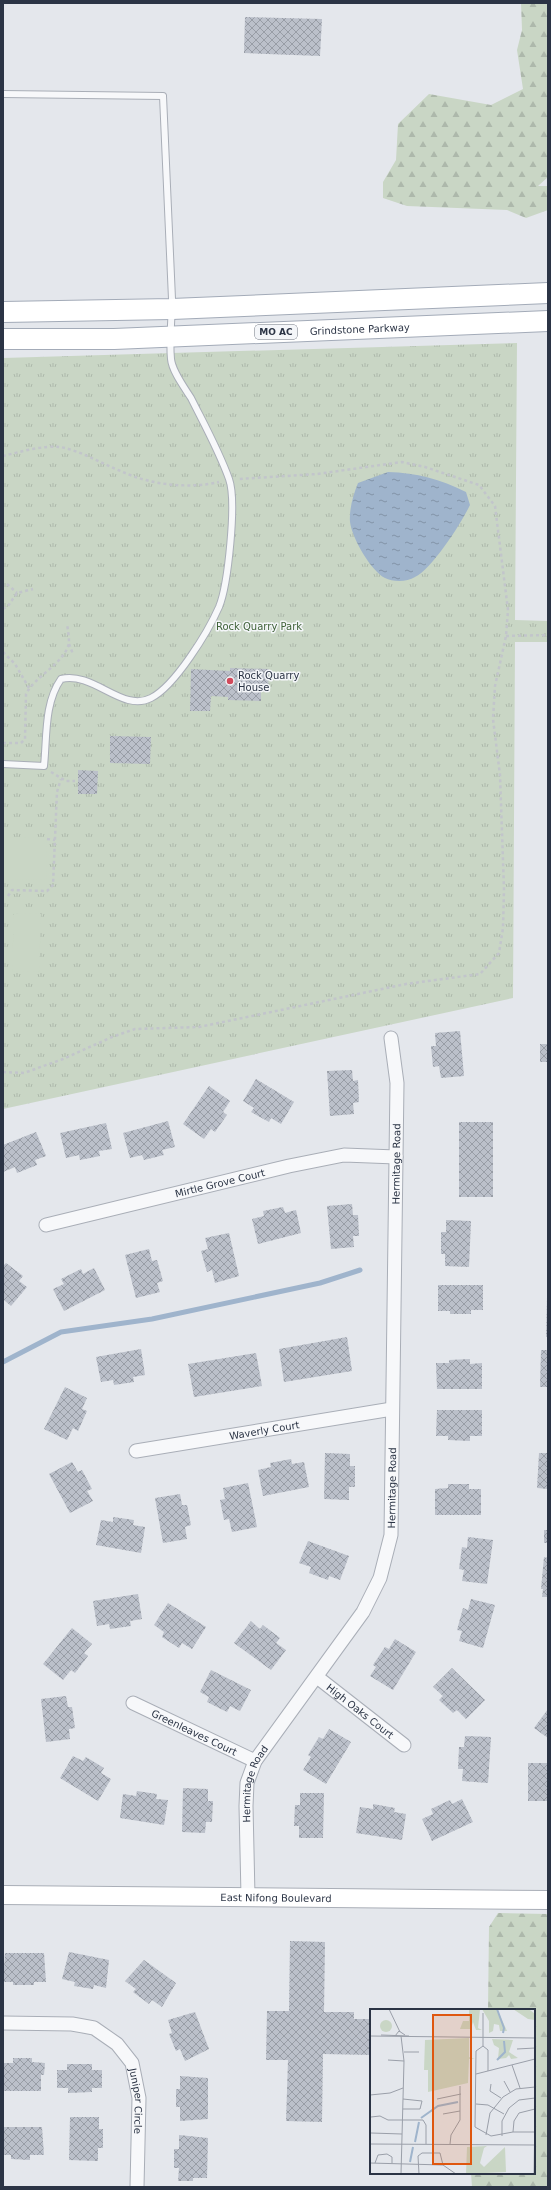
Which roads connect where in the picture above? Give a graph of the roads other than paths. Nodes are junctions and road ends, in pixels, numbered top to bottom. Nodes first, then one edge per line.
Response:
1 (3, 94) edge
2 (548, 293) edge
3 (172, 309) junction
4 (3, 312) edge
5 (548, 321) edge
6 (170, 336) junction
7 (3, 340) edge
8 (3, 764) edge
9 (391, 1038) dead end
10 (396, 1157) junction
11 (46, 1225) dead end
12 (392, 1409) junction
13 (136, 1451) dead end
14 (317, 1677) junction
15 (133, 1703) dead end
16 (404, 1745) dead end
17 (255, 1761) junction
18 (3, 1895) edge
19 (248, 1896) junction
20 (548, 1900) edge
21 (3, 2022) edge
22 (137, 2187) edge

1 - 3 lane
2 - 3 main road
3 - 4 main road
3 - 6 lane
5 - 6 main road, Grindstone Parkway / MO AC
6 - 7 main road, Grindstone Parkway / MO AC
6 - 8 lane
9 - 10 street, Hermitage Road
10 - 11 street, Mirtle Grove Court
10 - 12 street, Hermitage Road
12 - 13 street, Waverly Court
12 - 14 street, Hermitage Road
14 - 16 street, High Oaks Court
14 - 17 street, Hermitage Road
15 - 17 street, Greenleaves Court
17 - 19 street, Hermitage Road
18 - 19 street, East Nifong Boulevard
19 - 20 street, East Nifong Boulevard
21 - 22 street, Juniper Circle

